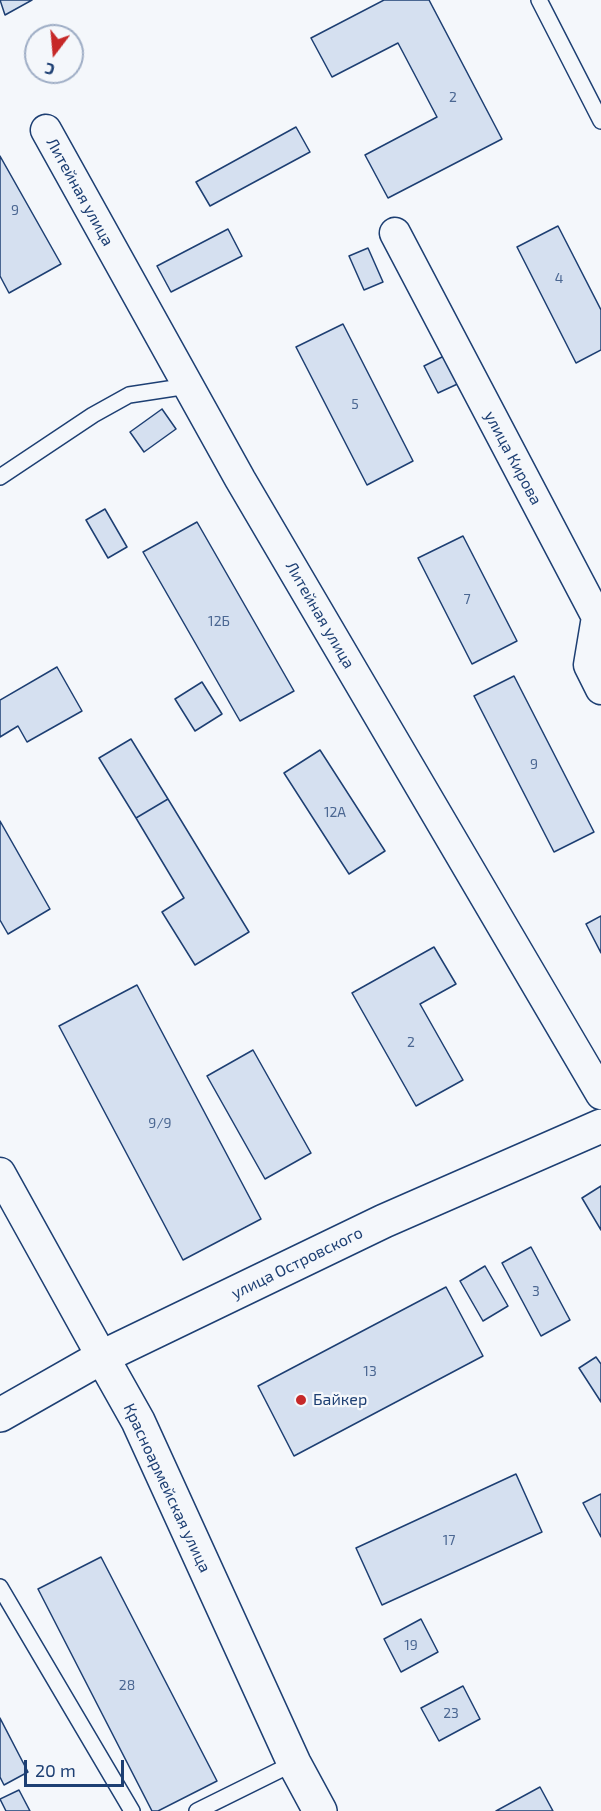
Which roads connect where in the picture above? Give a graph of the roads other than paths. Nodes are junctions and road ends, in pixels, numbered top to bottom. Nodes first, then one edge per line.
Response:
1 (539, 0) edge
2 (601, 121) edge
3 (46, 130) dead end
4 (395, 233) dead end
5 (188, 386) junction
6 (0, 477) edge
7 (601, 689) edge
8 (601, 1094) edge
9 (601, 1126) edge
10 (0, 1173) edge
11 (102, 1357) junction
12 (0, 1415) edge
13 (0, 1587) edge
14 (294, 1763) junction
15 (132, 1811) edge
16 (197, 1811) edge
17 (320, 1811) edge

1 - 2 lane
3 - 5 street, Литейная улица
4 - 7 street, улица Кирова
5 - 6 lane
5 - 8 street, Литейная улица
9 - 11 street, улица Островского
10 - 11 street, Красноармейская улица
11 - 12 street, улица Островского
11 - 14 street, Красноармейская улица
13 - 15 lane
14 - 16 lane
14 - 17 street, Красноармейская улица

